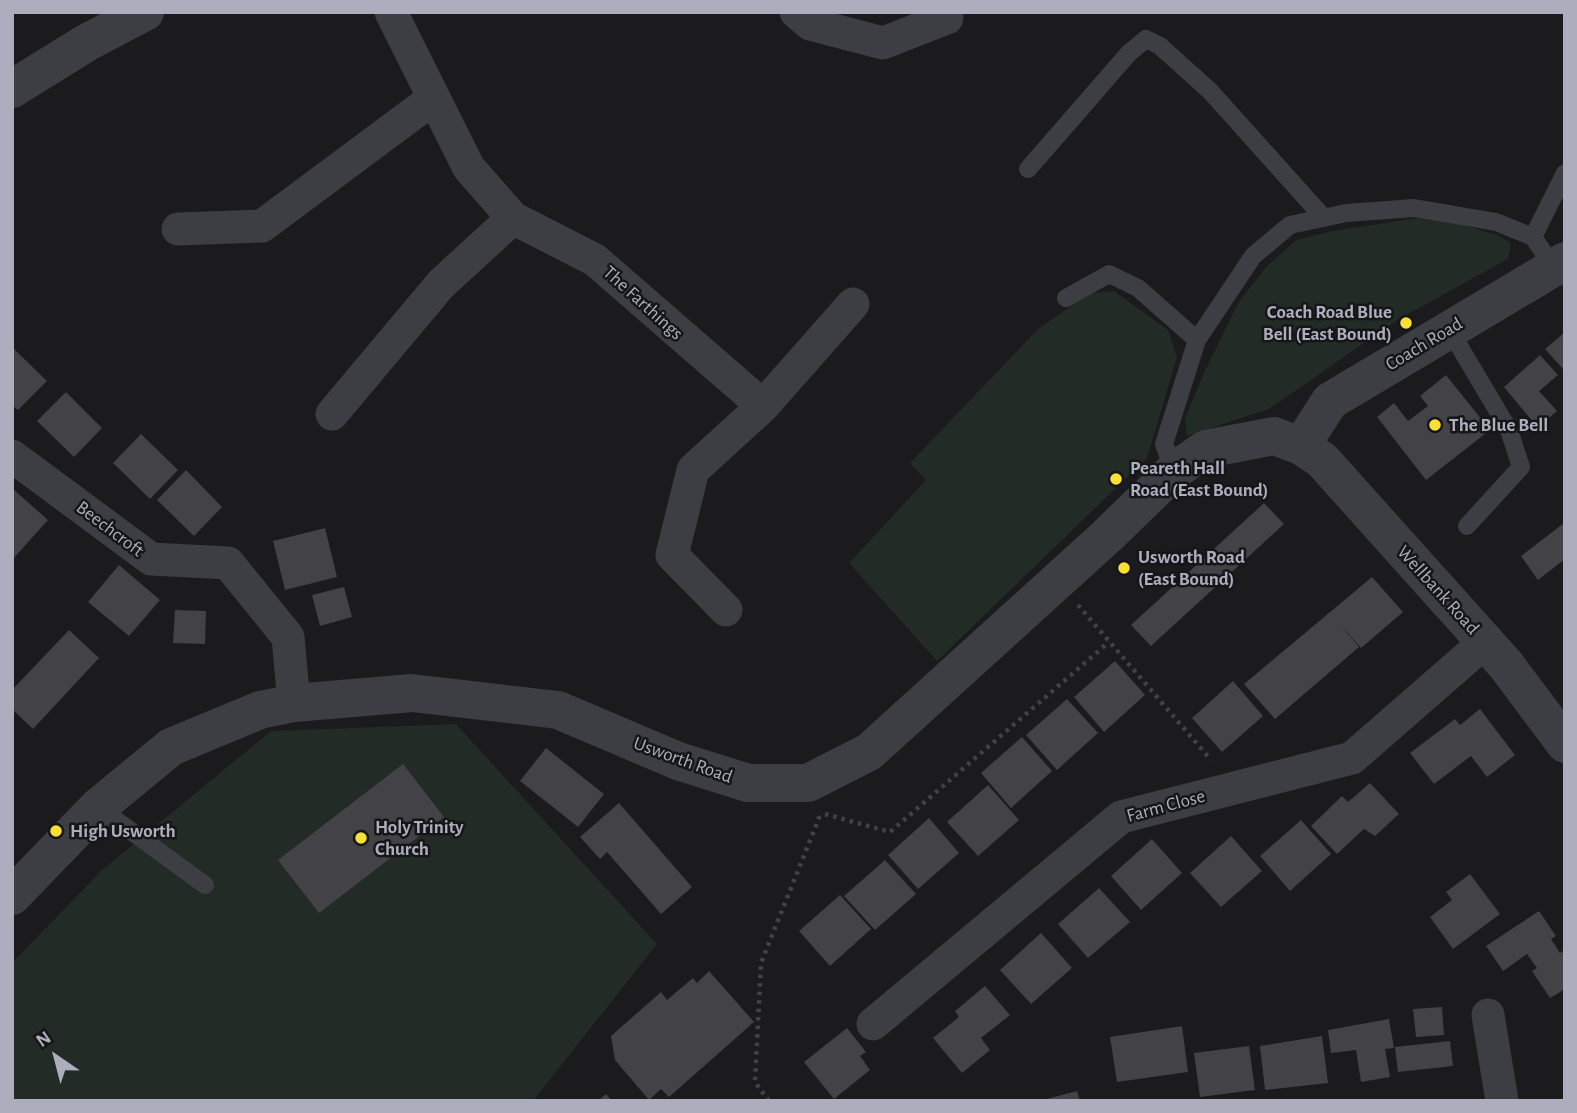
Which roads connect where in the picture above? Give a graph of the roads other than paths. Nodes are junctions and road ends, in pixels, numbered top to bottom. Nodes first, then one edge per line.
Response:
1 (145, 12) edge
2 (391, 12) edge
3 (796, 12) edge
4 (947, 18) dead end
5 (12, 89) edge
6 (434, 98) junction
7 (1028, 169) dead end
8 (1565, 173) edge
9 (513, 218) junction
10 (1324, 218) junction
11 (178, 229) dead end
12 (1532, 237) junction
13 (1559, 265) edge
14 (1066, 298) dead end
15 (853, 304) dead end
16 (1449, 329) junction
17 (1197, 340) junction
18 (762, 406) junction
19 (332, 414) dead end
20 (1301, 446) junction
21 (12, 456) edge
22 (1174, 471) junction
23 (1467, 526) dead end
24 (726, 610) dead end
25 (1485, 642) junction
26 (294, 703) junction
27 (1565, 744) edge
28 (98, 807) junction
29 (205, 885) dead end
30 (12, 896) edge
31 (1488, 1015) dead end
32 (873, 1024) dead end
33 (1501, 1101) edge

1 - 5 street
2 - 6 street, The Farthings
3 - 4 street
6 - 9 street, The Farthings
6 - 11 street
7 - 10 lane
8 - 12 lane
9 - 18 street, The Farthings
9 - 19 street
10 - 12 lane
10 - 17 lane
12 - 13 lane
13 - 16 street, Coach Road
14 - 17 lane
15 - 18 street
16 - 20 street, Coach Road
16 - 23 lane
17 - 22 lane
18 - 24 street
20 - 22 street, Usworth Road
20 - 25 street, Wellbank Road
21 - 26 street, Beechcroft
22 - 26 street, Usworth Road
25 - 27 street, Wellbank Road
25 - 32 street, Farm Close
26 - 28 street, Usworth Road
28 - 29 lane
28 - 30 street, Usworth Road
31 - 33 street

